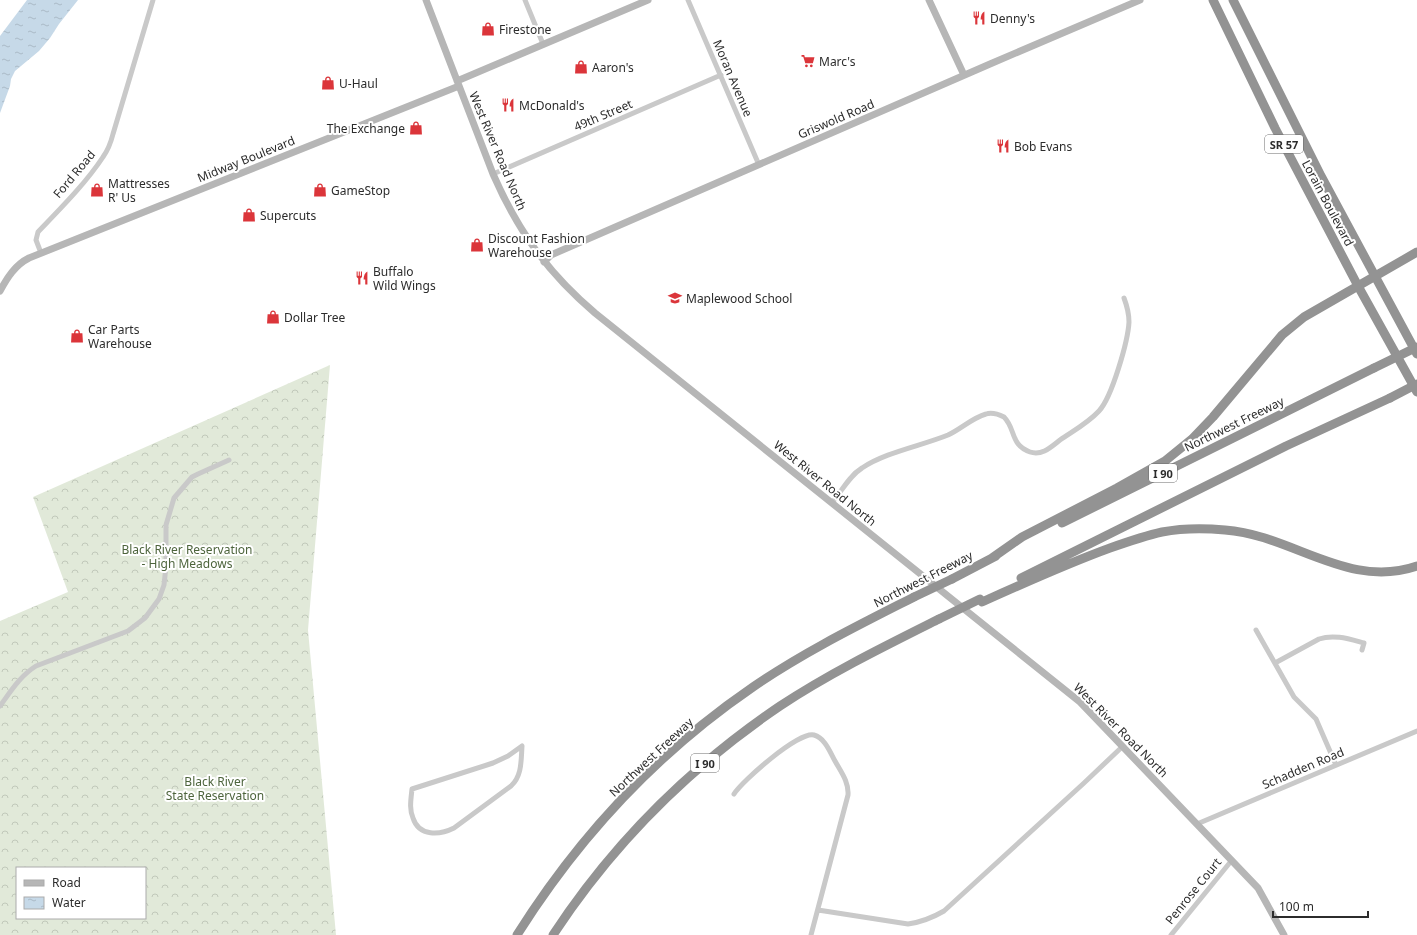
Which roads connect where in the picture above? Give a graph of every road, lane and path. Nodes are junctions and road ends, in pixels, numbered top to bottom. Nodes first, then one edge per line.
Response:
1 (153, 0) edge
2 (426, 0) edge
3 (525, 0) edge
4 (648, 0) edge
5 (688, 0) edge
6 (929, 0) edge
7 (1140, 0) edge
8 (1213, 0) edge
9 (1233, 0) edge
10 (543, 44) junction
11 (721, 75) junction
12 (964, 75) junction
13 (458, 83) junction
14 (759, 164) junction
15 (493, 174) junction
16 (1417, 252) edge
17 (41, 253) junction
18 (544, 262) junction
19 (1374, 276) junction
20 (1358, 286) junction
21 (0, 291) edge
22 (1124, 298) dead end
23 (1417, 347) edge
24 (1417, 354) edge
25 (1417, 384) edge
26 (1417, 392) edge
27 (229, 460) dead end
28 (832, 503) junction
29 (992, 558) junction
30 (1417, 566) edge
31 (981, 600) junction
32 (1256, 630) dead end
33 (1362, 650) dead end
34 (1275, 663) junction
35 (0, 706) edge
36 (1417, 731) edge
37 (1122, 746) junction
38 (508, 756) joint
39 (1336, 765) junction
40 (734, 794) dead end
41 (1197, 824) junction
42 (1232, 860) junction
43 (818, 910) junction
44 (517, 935) edge
45 (553, 935) edge
46 (811, 935) edge
47 (1171, 935) edge
48 (1284, 935) edge

1 - 17 street, Ford Road
2 - 13 street, West River Road North
3 - 10 street
4 - 10 street, Midway Boulevard
5 - 11 street, Moran Avenue
6 - 12 street
7 - 12 street, Griswold Road
8 - 20 highway, Lorain Boulevard / SR 57
9 - 19 highway, Lorain Boulevard / SR 57
10 - 13 street, Midway Boulevard
11 - 14 street, Moran Avenue
11 - 15 street, 49th Street
12 - 14 street, Griswold Road
13 - 15 street, West River Road North
13 - 17 street, Midway Boulevard
14 - 18 street, Griswold Road
15 - 18 street, West River Road North
16 - 19 highway
17 - 21 street
18 - 28 street, West River Road North
19 - 20 highway
19 - 24 highway, Lorain Boulevard / SR 57
20 - 26 highway, Lorain Boulevard / SR 57
20 - 29 highway
22 - 28 street
23 - 29 highway, Northwest Freeway / I 90, bridge
25 - 31 highway, I 90, bridge
27 - 35 street
28 - 37 street, West River Road North
29 - 44 highway, Northwest Freeway / I 90, bridge
30 - 31 highway
31 - 45 highway, I 90, bridge
32 - 34 street
33 - 34 street
34 - 39 street
36 - 39 street, Schadden Road
37 - 41 street, West River Road North
37 - 43 street
38 - 38 street
39 - 41 street, Schadden Road
40 - 43 street
41 - 42 street, West River Road North
42 - 47 street, Penrose Court
42 - 48 street, West River Road North
43 - 46 street

